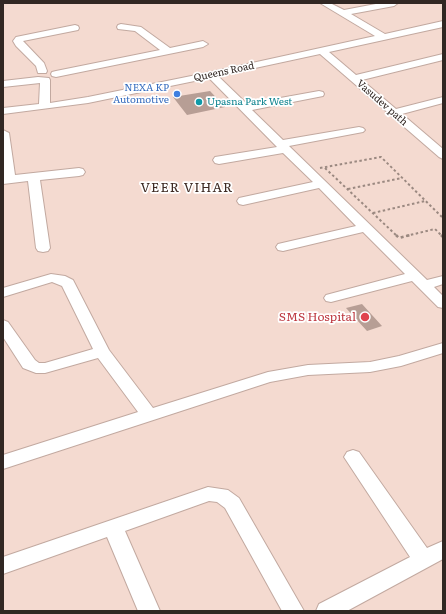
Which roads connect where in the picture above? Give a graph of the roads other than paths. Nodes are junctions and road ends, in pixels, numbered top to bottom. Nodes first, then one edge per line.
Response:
1 (324, 3) edge
2 (394, 3) edge
3 (344, 14) junction
4 (443, 20) edge
5 (443, 24) edge
6 (121, 27) dead end
7 (75, 28) dead end
8 (381, 35) junction
9 (203, 44) dead end
10 (168, 51) junction
11 (322, 51) junction
12 (443, 57) edge
13 (211, 75) junction
14 (42, 77) junction
15 (354, 79) junction
16 (3, 84) edge
17 (319, 94) dead end
18 (443, 100) edge
19 (44, 104) junction
20 (3, 105) edge
21 (244, 108) junction
22 (3, 111) edge
23 (394, 113) junction
24 (359, 130) dead end
25 (3, 133) edge
26 (438, 145) edge
27 (283, 146) junction
28 (443, 155) edge
29 (219, 160) dead end
30 (78, 172) dead end
31 (34, 177) junction
32 (6, 179) edge
33 (321, 184) junction
34 (243, 201) dead end
35 (365, 228) junction
36 (283, 247) dead end
37 (43, 248) dead end
38 (419, 280) junction
39 (443, 280) edge
40 (3, 293) edge
41 (331, 298) dead end
42 (443, 304) edge
43 (3, 325) edge
44 (443, 348) edge
45 (102, 352) junction
46 (149, 415) junction
47 (353, 457) dead end
48 (3, 462) edge
49 (113, 527) junction
50 (443, 549) edge
51 (424, 560) junction
52 (3, 566) edge
53 (150, 611) edge
54 (293, 611) edge
55 (327, 611) edge

1 - 3 street
2 - 3 street
3 - 8 street
4 - 8 street, Queens Road
5 - 8 street, Queens Road
6 - 10 street
7 - 14 street
8 - 11 street, Queens Road
8 - 19 street, Queens Road
9 - 10 street
10 - 14 street
11 - 13 street, Queens Road
11 - 15 street, Vasudev path
12 - 15 street
13 - 19 street, Queens Road
13 - 21 street
14 - 16 street
14 - 19 street
15 - 23 street, Vasudev path
17 - 21 street
18 - 23 street
19 - 20 street, Queens Road
19 - 22 street, Queens Road
21 - 27 street
23 - 26 street, Vasudev path
24 - 27 street
25 - 32 street
26 - 28 street, Vasudev path
27 - 29 street
27 - 33 street
30 - 31 street
31 - 32 street
31 - 37 street
33 - 34 street
33 - 35 street
35 - 36 street
35 - 38 street
38 - 39 street
38 - 41 street
38 - 42 street
40 - 45 street
43 - 45 street
44 - 46 street
45 - 46 street
46 - 48 street
47 - 51 street
49 - 52 street
49 - 53 street
49 - 54 street
50 - 51 street
51 - 55 street

